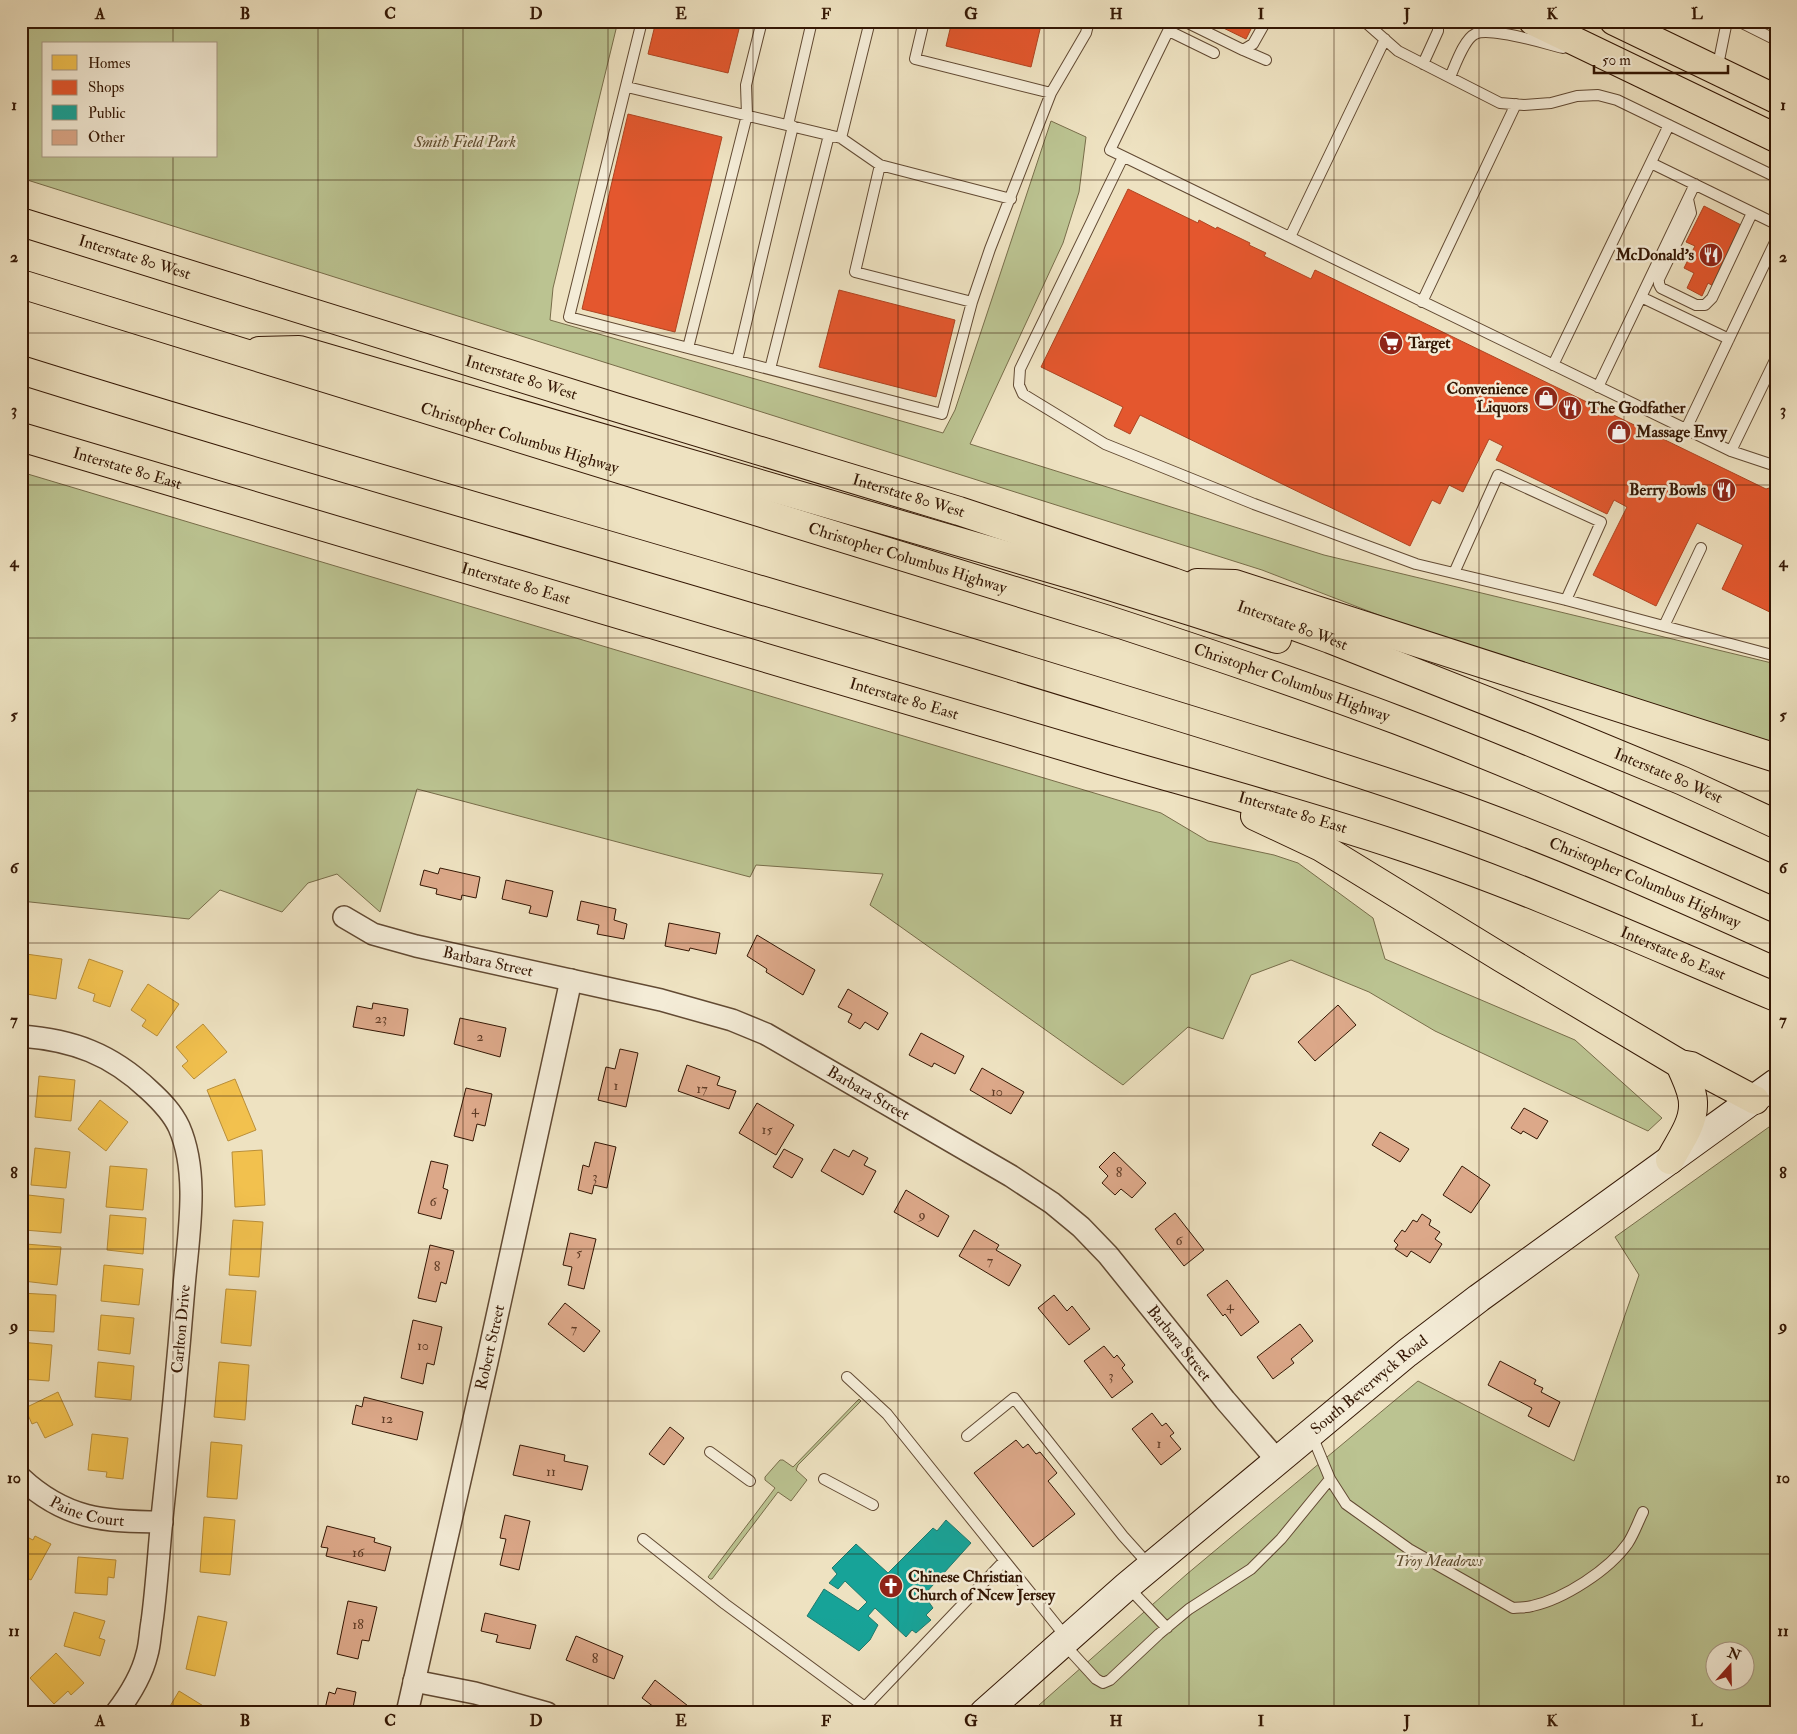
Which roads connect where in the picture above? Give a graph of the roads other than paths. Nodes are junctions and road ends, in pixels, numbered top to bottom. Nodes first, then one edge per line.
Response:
1 (642, 21) edge
2 (762, 21) edge
3 (812, 21) edge
4 (870, 21) edge
5 (924, 21) edge
6 (1089, 21) edge
7 (1173, 21) edge
8 (1184, 21) edge
9 (1266, 21) edge
10 (1364, 21) edge
11 (1438, 21) edge
12 (1533, 21) edge
13 (1727, 21) edge
14 (1738, 21) edge
15 (1631, 25) edge
16 (1168, 31) junction
17 (1385, 40) junction
18 (1776, 40) edge
19 (1243, 50) junction
20 (1214, 53) dead end
21 (1266, 60) dead end
22 (1423, 64) junction
23 (1622, 65) junction
24 (1717, 71) junction
25 (1450, 77) junction
26 (627, 86) junction
27 (1051, 93) junction
28 (1776, 99) edge
29 (1516, 104) junction
30 (747, 115) junction
31 (790, 125) junction
32 (1669, 125) junction
33 (830, 135) junction
34 (841, 138) junction
35 (1776, 138) edge
36 (1123, 157) junction
37 (1651, 163) junction
38 (880, 165) junction
39 (1776, 177) edge
40 (1695, 184) junction
41 (1011, 199) junction
42 (1688, 199) junction
43 (1752, 213) junction
44 (21, 222) edge
45 (1776, 224) edge
46 (1290, 237) junction
47 (1776, 240) edge
48 (21, 284) edge
49 (1641, 298) junction
50 (972, 302) junction
51 (1422, 302) junction
52 (1728, 339) junction
53 (688, 348) junction
54 (236, 351) junction
55 (1776, 358) edge
56 (737, 360) junction
57 (1553, 365) junction
58 (770, 369) junction
59 (21, 370) edge
60 (1598, 387) junction
61 (1686, 429) junction
62 (21, 438) edge
63 (1731, 451) junction
64 (1776, 466) edge
65 (1701, 548) dead end
66 (1454, 574) junction
67 (1173, 582) junction
68 (1566, 600) junction
69 (1664, 626) junction
70 (1776, 656) edge
71 (1776, 758) edge
72 (1181, 781) junction
73 (1776, 824) edge
74 (1776, 829) edge
75 (1776, 881) edge
76 (344, 917) dead end
77 (1776, 940) edge
78 (571, 980) junction
79 (1776, 997) edge
80 (21, 1036) edge
81 (1680, 1064) junction
82 (1776, 1083) edge
83 (1755, 1100) junction
84 (1670, 1160) junction
85 (847, 1377) dead end
86 (1311, 1432) junction
87 (966, 1436) dead end
88 (710, 1452) dead end
89 (1277, 1460) junction
90 (21, 1478) edge
91 (824, 1479) dead end
92 (1330, 1479) junction
93 (750, 1481) dead end
94 (873, 1505) dead end
95 (1644, 1512) dead end
96 (162, 1522) junction
97 (643, 1540) dead end
98 (1004, 1561) junction
99 (1151, 1566) junction
100 (1127, 1586) junction
101 (1167, 1628) junction
102 (1064, 1640) junction
103 (414, 1681) junction
104 (869, 1710) edge
105 (116, 1713) edge
106 (407, 1713) edge
107 (547, 1713) edge
108 (984, 1713) edge

1 - 26 lane
2 - 30 lane
3 - 31 lane
4 - 34 lane
5 - 27 lane
6 - 27 lane
7 - 16 lane
8 - 19 lane
9 - 19 lane
10 - 17 lane
11 - 22 lane
12 - 23 highway
13 - 24 lane
14 - 18 lane
15 - 24 highway
16 - 20 lane
16 - 36 lane
17 - 22 lane
17 - 46 lane
19 - 21 lane
22 - 25 lane
23 - 25 lane
23 - 35 highway
24 - 28 highway
25 - 29 lane
26 - 30 lane
26 - 53 lane
27 - 41 lane
29 - 32 lane
29 - 51 lane
30 - 31 lane
30 - 53 lane
31 - 33 lane
31 - 56 lane
32 - 37 lane
32 - 39 lane
33 - 34 lane
33 - 58 lane
34 - 38 lane
36 - 46 lane
36 - 66 lane
37 - 40 lane
37 - 57 lane
38 - 41 lane
38 - 50 lane
40 - 42 lane
40 - 43 lane
41 - 50 lane
42 - 43 lane
42 - 49 lane
43 - 45 lane
44 - 67 highway, Interstate 80 West
46 - 51 lane
47 - 52 lane
48 - 54 highway, Christopher Columbus Highway
49 - 52 lane
49 - 60 lane
50 - 58 lane
51 - 57 lane
52 - 61 lane
53 - 56 lane
54 - 74 highway
54 - 75 highway, Christopher Columbus Highway
55 - 63 lane
56 - 58 lane
57 - 60 lane
59 - 77 highway, Christopher Columbus Highway
60 - 61 lane
61 - 63 lane
62 - 72 highway, Interstate 80 East
63 - 64 lane
65 - 69 lane
66 - 68 lane
66 - 68 lane
67 - 71 highway
67 - 73 highway, Interstate 80 West
68 - 69 lane
69 - 70 lane
72 - 79 highway, Interstate 80 East
72 - 81 highway
76 - 78 street, Barbara Street
78 - 89 street, Barbara Street
78 - 103 street, Robert Street
80 - 96 street, Carlton Drive
81 - 83 highway
81 - 84 highway
82 - 83 main road, South Beverwyck Road
83 - 84 main road, South Beverwyck Road
84 - 86 main road, South Beverwyck Road
85 - 98 lane
86 - 89 main road, South Beverwyck Road
86 - 92 lane
87 - 99 lane
88 - 93 lane
89 - 99 main road, South Beverwyck Road
90 - 96 street, Paine Court
91 - 94 lane
92 - 95 lane
92 - 101 lane
96 - 105 street, Carlton Drive
97 - 104 lane
98 - 102 lane
98 - 104 lane
99 - 100 main road, South Beverwyck Road
100 - 101 lane
100 - 102 main road, South Beverwyck Road
101 - 102 lane
102 - 108 main road, South Beverwyck Road
103 - 106 street, Robert Street
103 - 107 street

